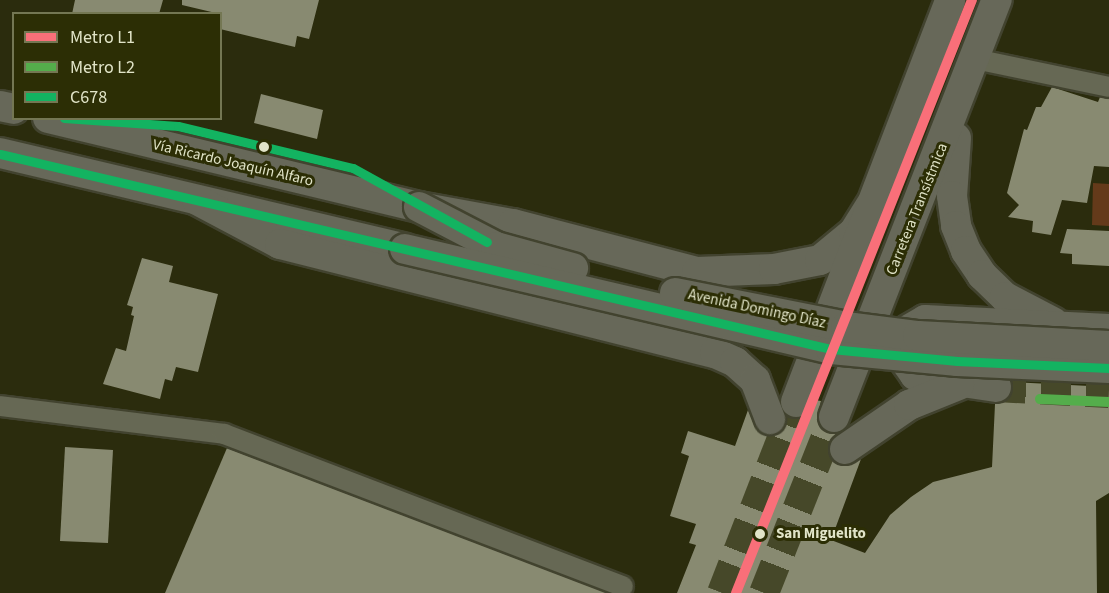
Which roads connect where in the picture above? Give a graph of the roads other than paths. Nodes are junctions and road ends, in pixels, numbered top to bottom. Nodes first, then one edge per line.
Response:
1 (950, 0) edge
2 (997, 0) edge
3 (975, 59) junction
4 (1109, 87) edge
5 (964, 90) junction
6 (56, 120) edge
7 (0, 153) edge
8 (197, 200) junction
9 (870, 206) junction
10 (419, 207) junction
11 (697, 272) junction
12 (1104, 335) edge
13 (699, 348) junction
14 (1109, 368) edge
15 (962, 384) junction
16 (996, 387) tunnel mouth
17 (796, 402) tunnel mouth
18 (0, 406) edge
19 (834, 417) tunnel mouth
20 (770, 419) tunnel mouth
21 (845, 449) tunnel mouth
22 (622, 586) dead end

1 - 9 main road
2 - 3 main road, Carretera Transístmica
3 - 4 street
3 - 5 main road, Carretera Transístmica
5 - 12 main road
5 - 19 main road, Carretera Transístmica
6 - 10 main road, Vía Ricardo Joaquín Alfaro
7 - 8 main road
8 - 13 main road
8 - 14 main road, Avenida Domingo Díaz, bridge
9 - 11 main road
9 - 17 main road
10 - 11 main road
10 - 12 main road, Avenida Domingo Díaz, bridge
11 - 13 main road
12 - 15 main road
13 - 20 main road
15 - 16 main road
15 - 21 main road
18 - 22 street

